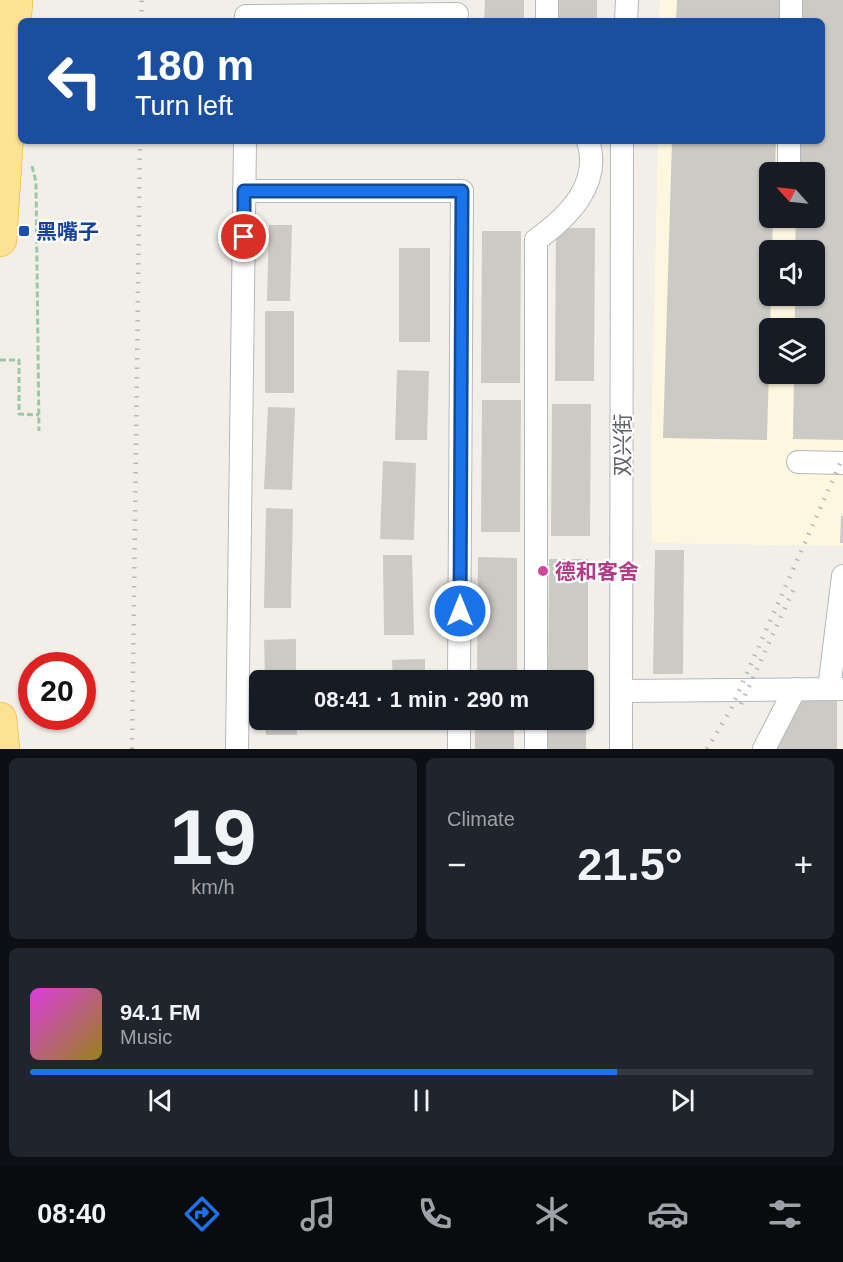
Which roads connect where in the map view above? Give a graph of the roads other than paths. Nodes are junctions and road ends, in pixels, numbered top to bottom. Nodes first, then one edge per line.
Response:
1 (16, 0) edge
2 (547, 0) edge
3 (627, 0) edge
4 (792, 0) edge
5 (246, 12) edge
6 (457, 14) dead end
7 (547, 18) edge
8 (626, 18) edge
9 (791, 18) edge
10 (245, 144) edge
11 (789, 144) edge
12 (622, 148) edge
13 (590, 149) edge
14 (789, 162) edge
15 (244, 191) junction
16 (0, 240) edge
17 (798, 462) dead end
18 (843, 463) edge
19 (843, 576) edge
20 (459, 670) edge
21 (536, 670) edge
22 (795, 689) junction
23 (836, 689) edge
24 (622, 691) junction
25 (0, 720) edge
26 (459, 730) edge
27 (536, 730) edge
28 (3, 749) edge
29 (237, 749) edge
30 (459, 749) edge
31 (536, 749) edge
32 (621, 749) edge
33 (764, 749) edge

1 - 16 highway
2 - 7 street
3 - 8 street
4 - 9 street
5 - 6 street
10 - 15 street
11 - 14 street
12 - 13 street
12 - 24 street, 双兴街
13 - 21 street
15 - 20 street
15 - 29 street
17 - 18 street
19 - 23 street
22 - 23 street
22 - 24 street
22 - 33 street
24 - 32 street, 双兴街
25 - 28 highway
26 - 30 street
27 - 31 street

